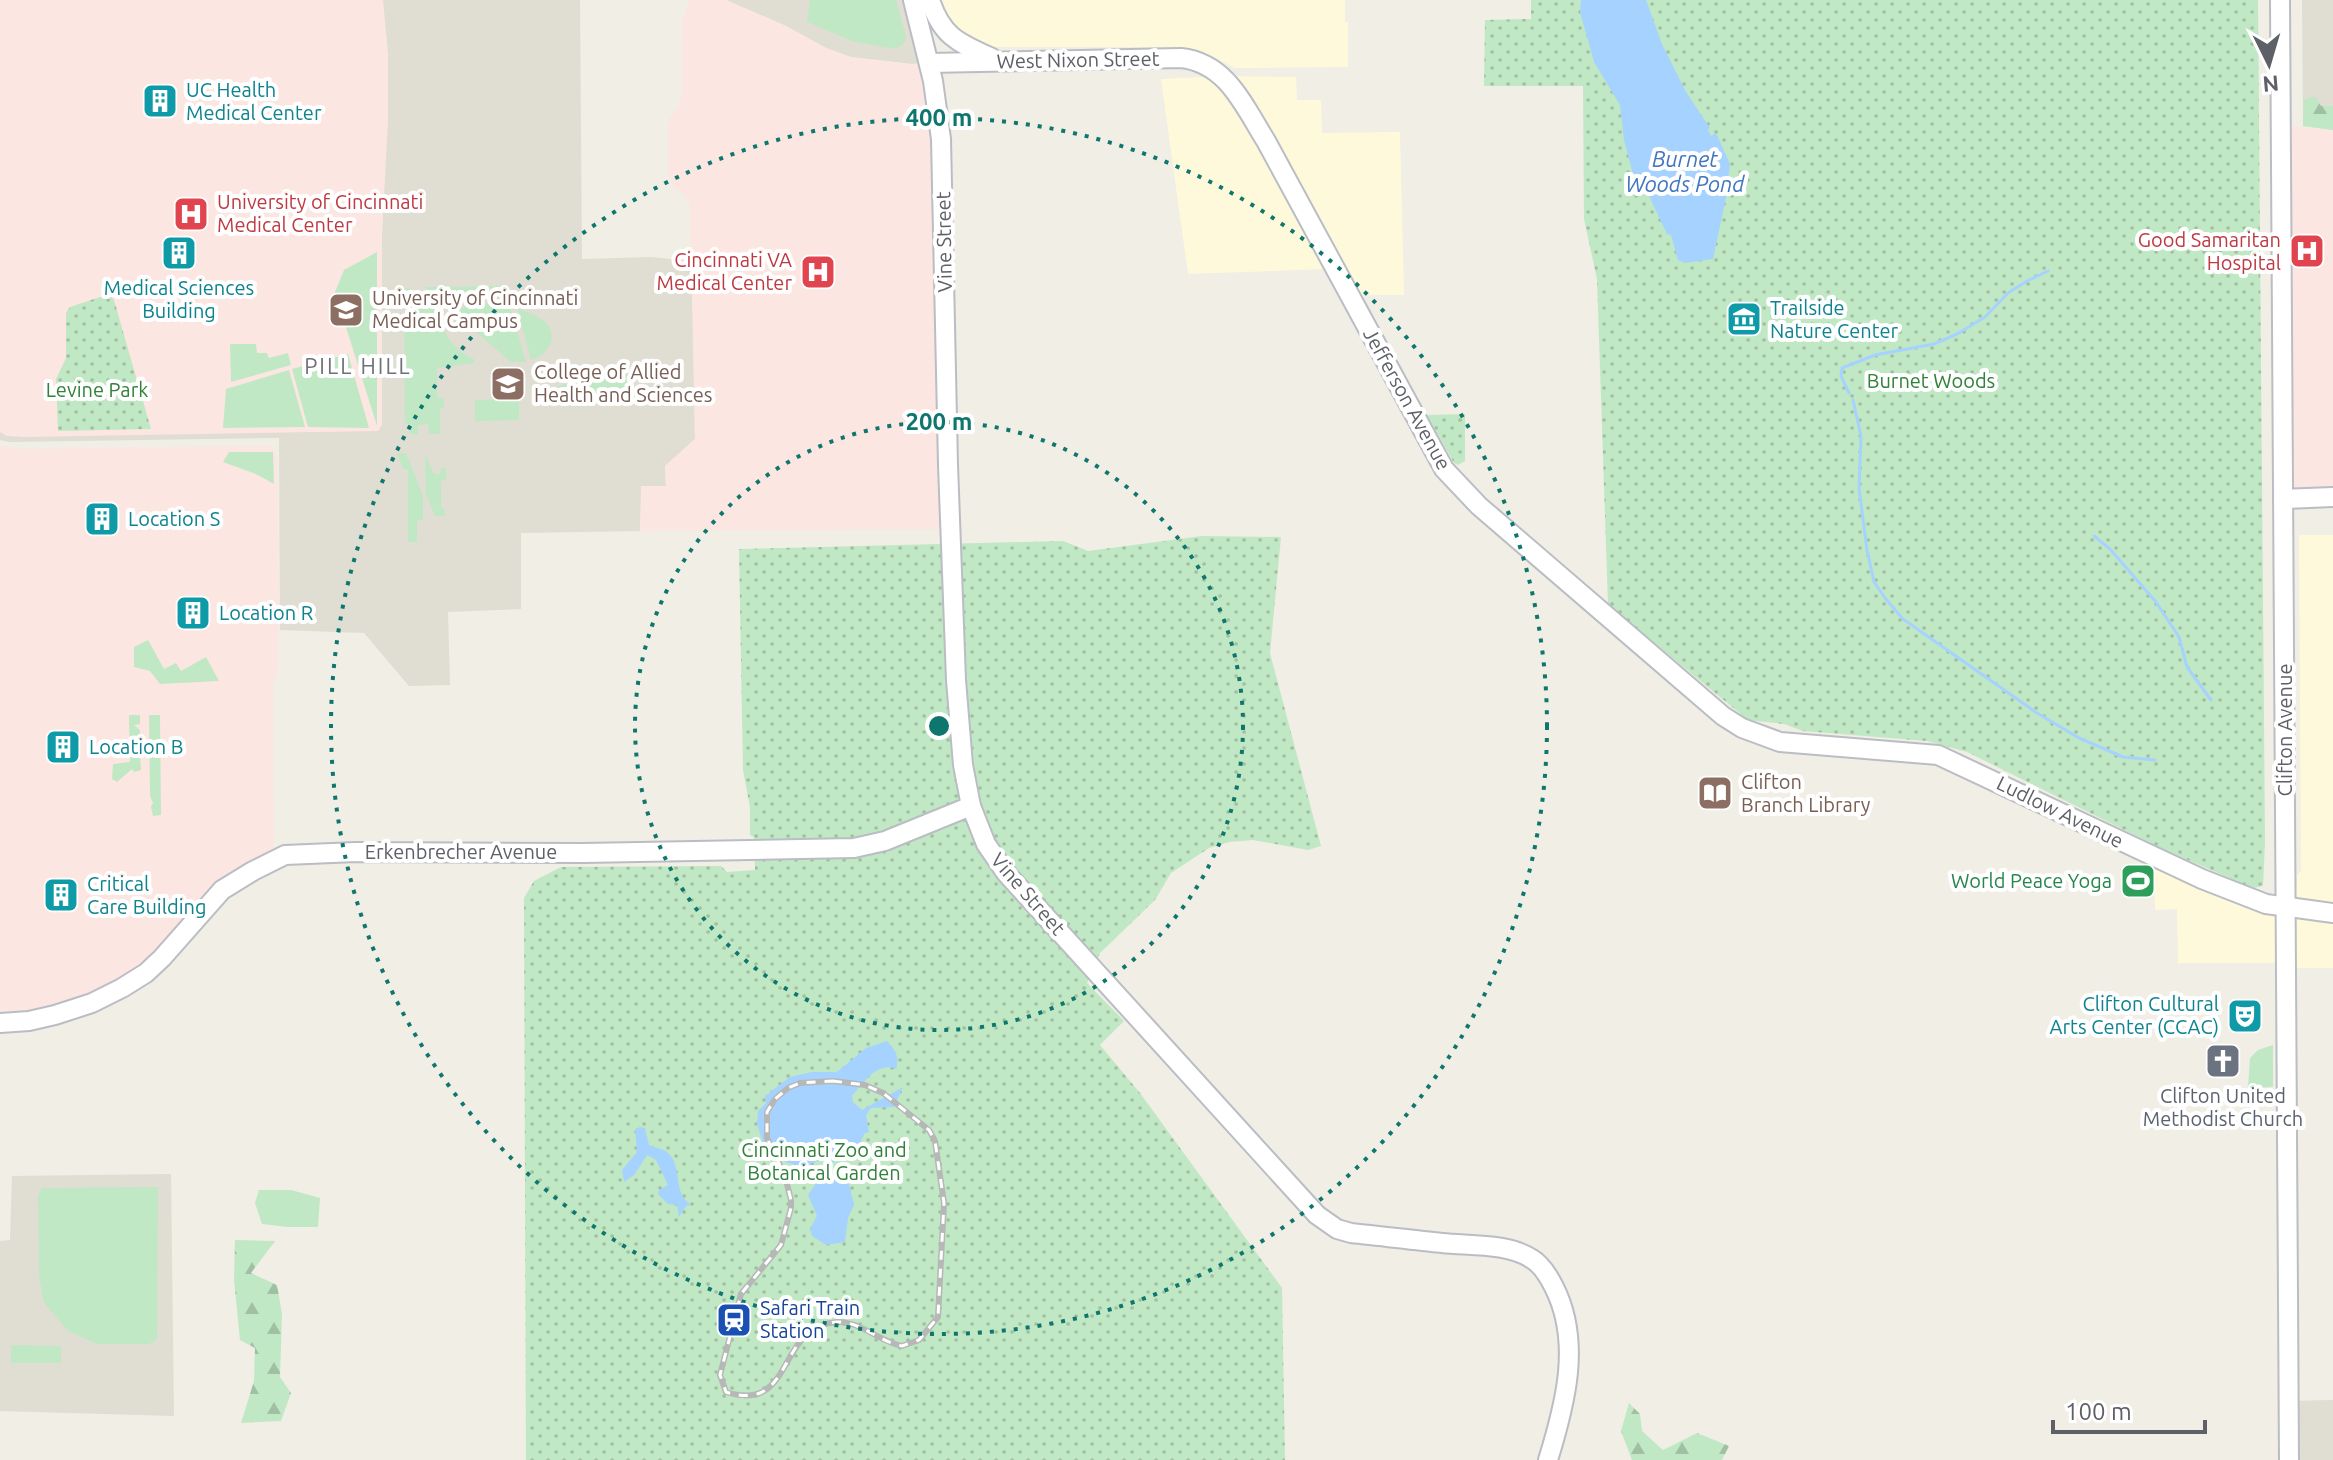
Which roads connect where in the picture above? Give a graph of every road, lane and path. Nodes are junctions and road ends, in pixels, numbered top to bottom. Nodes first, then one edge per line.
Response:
1 (913, 0) edge
2 (930, 0) edge
3 (2280, 0) edge
4 (998, 60) junction
5 (929, 63) junction
6 (1223, 76) joint
7 (2333, 497) edge
8 (2283, 504) junction
9 (2333, 508) edge
10 (1780, 742) joint
11 (971, 806) junction
12 (2286, 877) junction
13 (2247, 896) junction
14 (2286, 907) junction
15 (2333, 913) edge
16 (0, 1023) edge
17 (1548, 1460) edge
18 (2289, 1460) edge

1 - 5 main road, Vine Street
2 - 4 main road
3 - 8 main road, Clifton Avenue
4 - 5 main road, West Nixon Street
4 - 6 main road, West Nixon Street
5 - 11 main road, Vine Street
6 - 10 main road, Jefferson Avenue
7 - 8 main road
8 - 9 main road
8 - 12 main road, Clifton Avenue
10 - 13 main road, Ludlow Avenue
11 - 16 main road, Erkenbrecher Avenue
11 - 17 main road, Vine Street
12 - 13 main road
12 - 14 main road, Clifton Avenue
13 - 14 main road, Ludlow Avenue
14 - 15 main road, Ludlow Avenue
14 - 18 main road, Clifton Avenue

